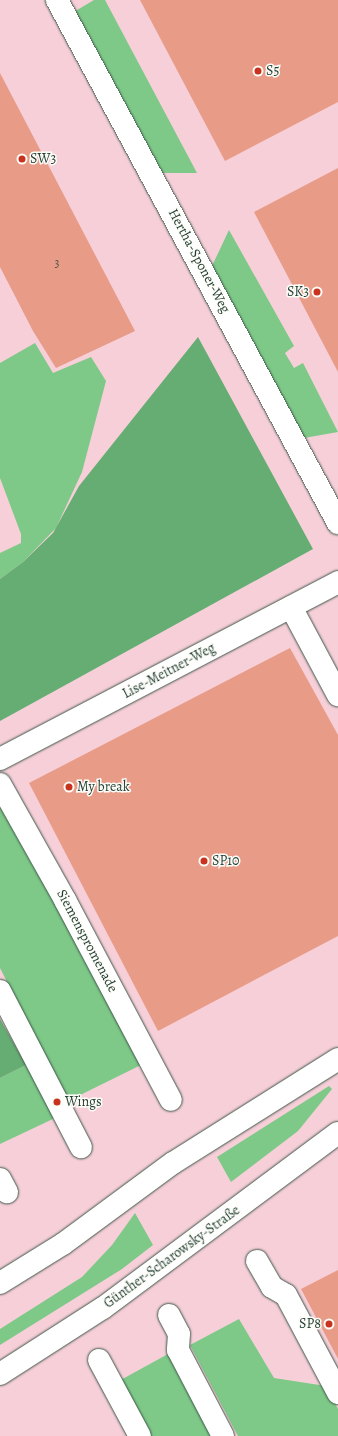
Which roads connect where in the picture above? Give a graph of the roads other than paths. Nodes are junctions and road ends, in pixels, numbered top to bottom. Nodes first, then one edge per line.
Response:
1 (57, 0) edge
2 (338, 523) edge
3 (338, 582) edge
4 (291, 607) junction
5 (338, 695) edge
6 (0, 759) edge
7 (0, 784) edge
8 (0, 991) edge
9 (338, 1059) edge
10 (171, 1100) dead end
11 (338, 1133) edge
12 (81, 1147) dead end
13 (257, 1261) dead end
14 (0, 1283) edge
15 (169, 1315) dead end
16 (99, 1360) dead end
17 (0, 1374) edge
18 (338, 1393) edge
19 (140, 1436) edge
20 (223, 1436) edge

1 - 2 street, Hertha-Sponer-Weg
3 - 4 street, Lise-Meitner-Weg
4 - 5 street
4 - 6 street, Lise-Meitner-Weg
7 - 10 street, Siemenspromenade
8 - 12 street
9 - 14 street
11 - 17 street, Günther-Scharowsky-Straße
13 - 18 street
15 - 20 street
16 - 19 street

